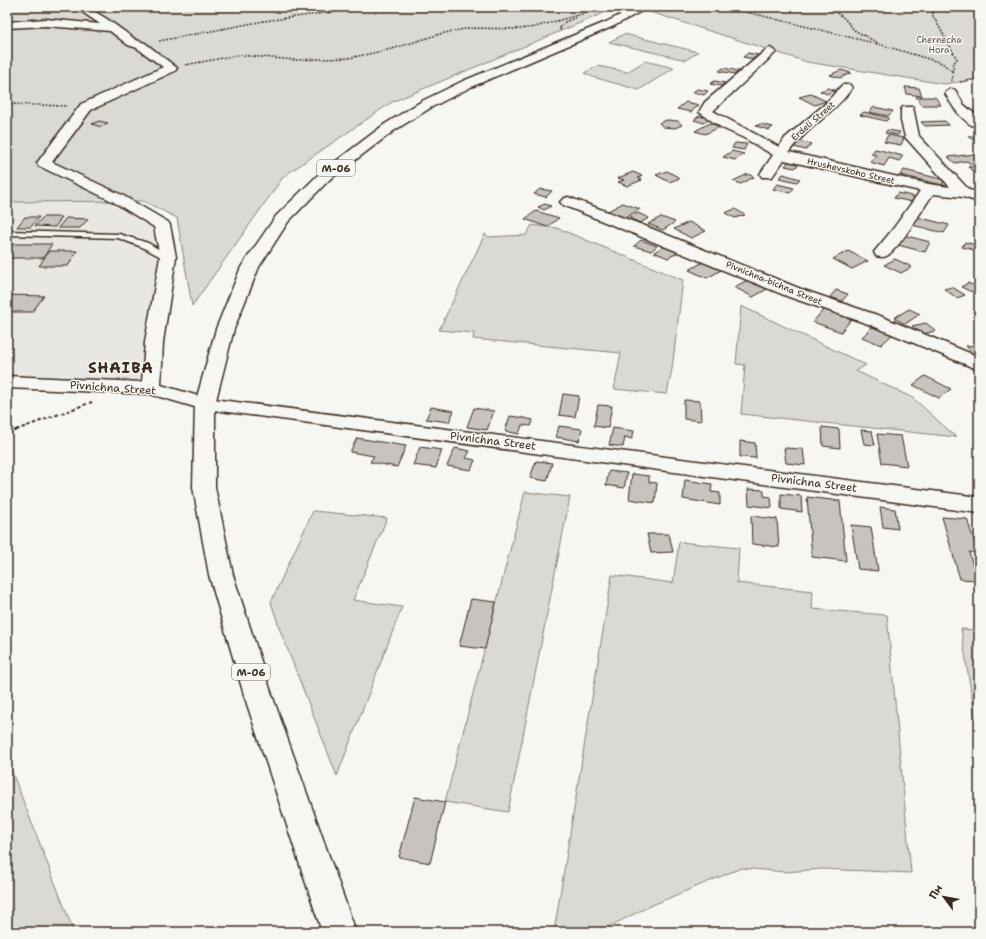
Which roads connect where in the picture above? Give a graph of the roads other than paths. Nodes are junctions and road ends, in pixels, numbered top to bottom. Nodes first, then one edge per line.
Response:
1 (80, 7) edge
2 (644, 7) edge
3 (7, 25) edge
4 (110, 28) junction
5 (770, 52) dead end
6 (846, 88) dead end
7 (951, 93) dead end
8 (908, 110) dead end
9 (979, 124) edge
10 (782, 155) junction
11 (766, 174) dead end
12 (929, 189) junction
13 (964, 192) junction
14 (979, 197) edge
15 (568, 202) dead end
16 (7, 233) edge
17 (882, 252) dead end
18 (168, 257) junction
19 (979, 364) edge
20 (7, 382) edge
21 (151, 388) junction
22 (205, 404) junction
23 (979, 504) edge
24 (339, 932) edge

1 - 4 main road
2 - 22 main road, М-06
3 - 4 main road
4 - 18 main road
5 - 10 main road, Hrushevskoho Street
6 - 10 main road, Erdeli Street
7 - 9 main road
8 - 13 main road
10 - 11 main road, Erdeli Street
10 - 12 main road, Hrushevskoho Street
12 - 13 main road, Hrushevskoho Street
12 - 17 main road
13 - 14 main road
15 - 19 main road, Pivnichna-bichna Street
16 - 18 lane
18 - 21 main road
20 - 21 main road, Pivnichna Street
21 - 22 main road, Pivnichna Street
22 - 23 main road, Pivnichna Street
22 - 24 main road, М-06

